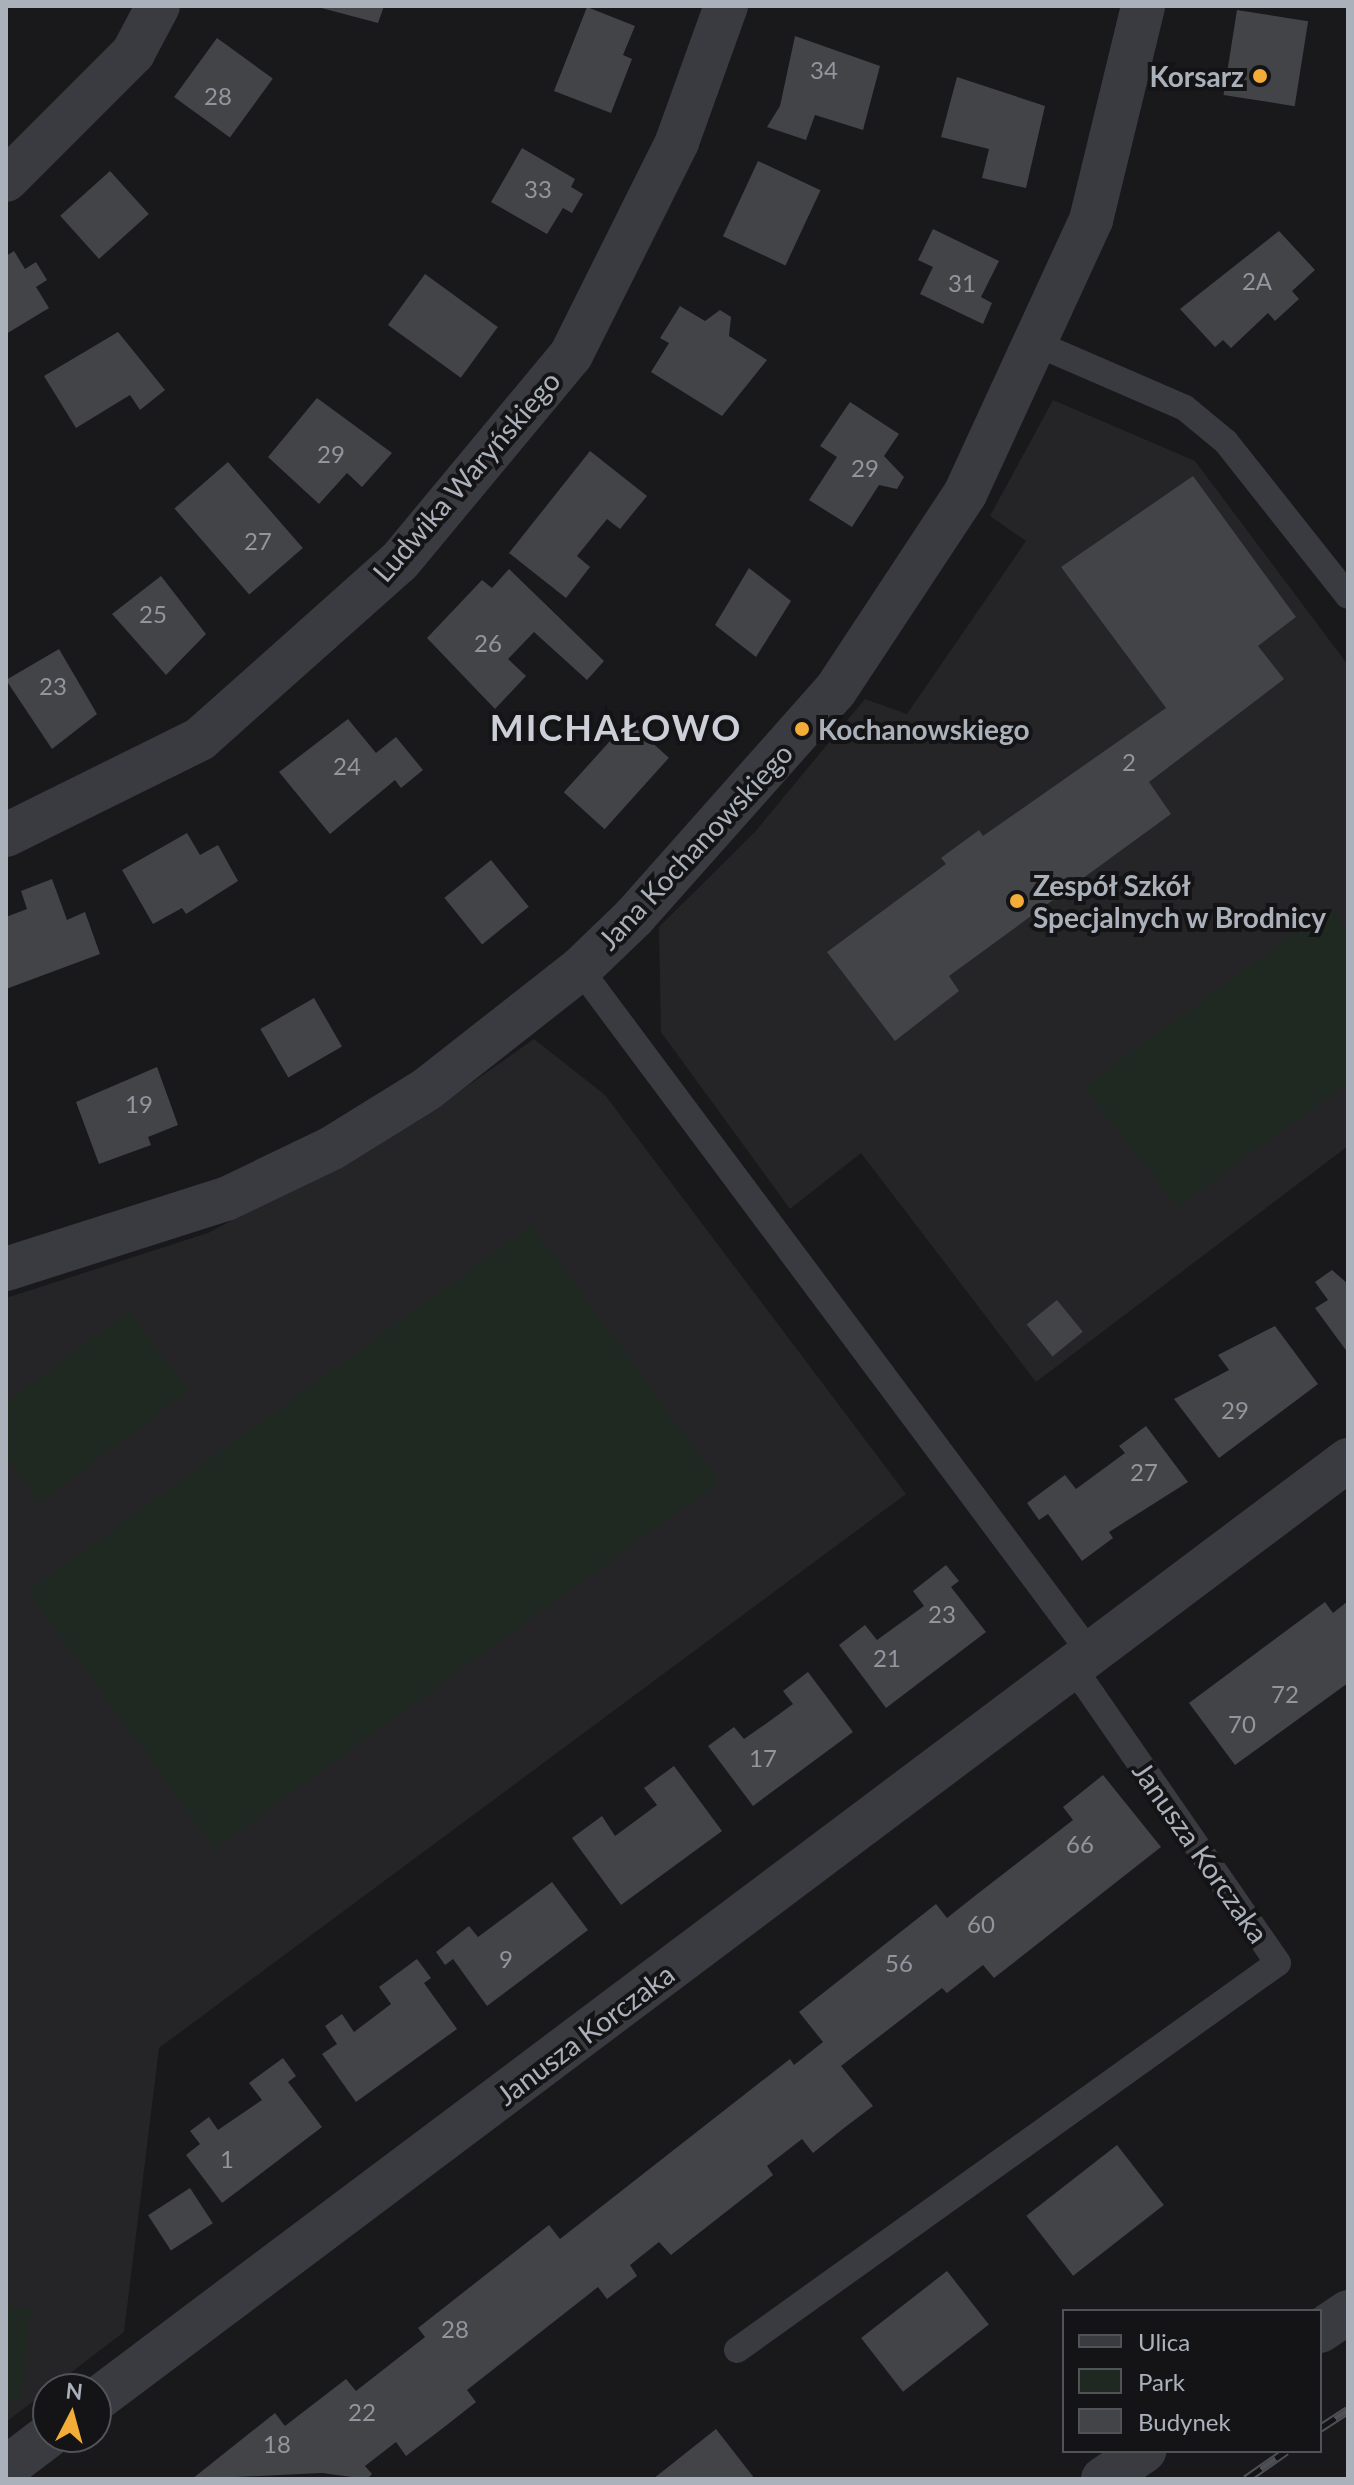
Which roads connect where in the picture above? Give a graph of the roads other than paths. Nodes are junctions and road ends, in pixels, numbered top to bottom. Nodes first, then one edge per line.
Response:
1 (158, 6) edge
2 (726, 6) edge
3 (1143, 6) edge
4 (6, 180) edge
5 (1035, 343) junction
6 (1348, 596) edge
7 (6, 835) edge
8 (580, 969) junction
9 (6, 1269) edge
10 (1348, 1460) edge
11 (1082, 1661) junction
12 (1348, 2312) edge
13 (1322, 2330) edge
14 (737, 2350) dead end
15 (112, 2388) edge
16 (32, 2448) edge
17 (1141, 2453) edge
18 (6, 2468) edge
19 (1103, 2479) edge

1 - 4 street
2 - 7 street, Ludwika Waryńskiego
3 - 5 street, Jana Kochanowskiego
5 - 6 lane
5 - 8 street, Jana Kochanowskiego
8 - 9 street, Jana Kochanowskiego
8 - 11 lane
10 - 11 street, Janusza Korczaka
11 - 14 lane, Janusza Korczaka
11 - 15 street, Janusza Korczaka
12 - 13 street
16 - 18 street
17 - 19 street

